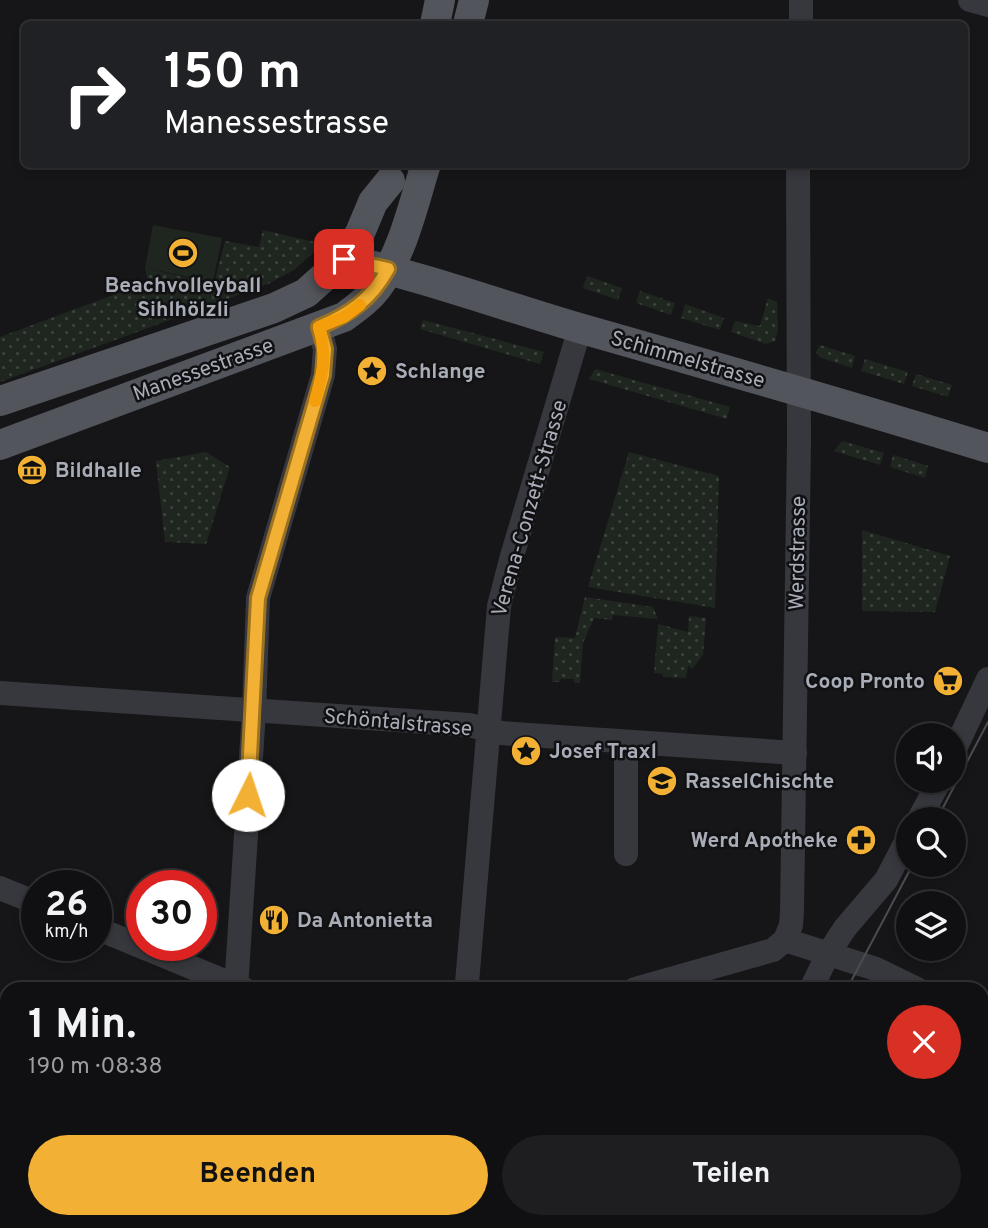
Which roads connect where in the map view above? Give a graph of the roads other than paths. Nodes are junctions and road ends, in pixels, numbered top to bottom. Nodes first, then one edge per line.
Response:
1 (440, 0) edge
2 (474, 0) edge
3 (801, 0) edge
4 (970, 0) edge
5 (988, 5) edge
6 (436, 21) edge
7 (469, 21) edge
8 (801, 21) edge
9 (425, 168) edge
10 (798, 168) edge
11 (392, 173) edge
12 (344, 259) junction
13 (388, 269) junction
14 (319, 327) junction
15 (580, 328) junction
16 (35, 389) junction
17 (799, 390) junction
18 (0, 401) edge
19 (0, 409) edge
20 (0, 445) edge
21 (988, 448) edge
22 (988, 682) edge
23 (0, 693) edge
24 (254, 711) junction
25 (966, 727) edge
26 (488, 730) junction
27 (626, 742) junction
28 (794, 753) junction
29 (626, 854) dead end
30 (896, 861) edge
31 (0, 888) edge
32 (21, 897) edge
33 (112, 935) edge
34 (785, 940) junction
35 (828, 954) junction
36 (225, 982) edge
37 (239, 982) edge
38 (467, 982) edge
39 (660, 982) edge
40 (814, 982) edge
41 (903, 982) edge

1 - 6 main road
2 - 7 main road
3 - 8 street
4 - 5 street
9 - 13 main road, Manessestrasse
10 - 17 street, Werdstrasse
11 - 12 main road, Manessestrasse
11 - 13 main road, Manessestrasse
12 - 13 main road
12 - 16 main road, Manessestrasse
13 - 14 main road, Manessestrasse
13 - 15 main road, Schimmelstrasse
14 - 20 main road, Manessestrasse
14 - 24 street
15 - 17 main road, Schimmelstrasse
15 - 26 street, Verena-Conzett-Strasse
16 - 18 main road, Manessestrasse
16 - 19 street, Manessestrasse
17 - 21 main road, Schimmelstrasse
17 - 28 street, Werdstrasse
22 - 25 street
23 - 24 street, Schöntalstrasse
24 - 26 street, Schöntalstrasse
24 - 37 street
26 - 27 street, Schöntalstrasse
26 - 38 street, Verena-Conzett-Strasse
27 - 28 street, Schöntalstrasse
27 - 29 street
28 - 34 street, Werdstrasse
30 - 35 street
31 - 32 street
33 - 36 street
34 - 35 street
34 - 39 street
35 - 40 street
35 - 41 street

